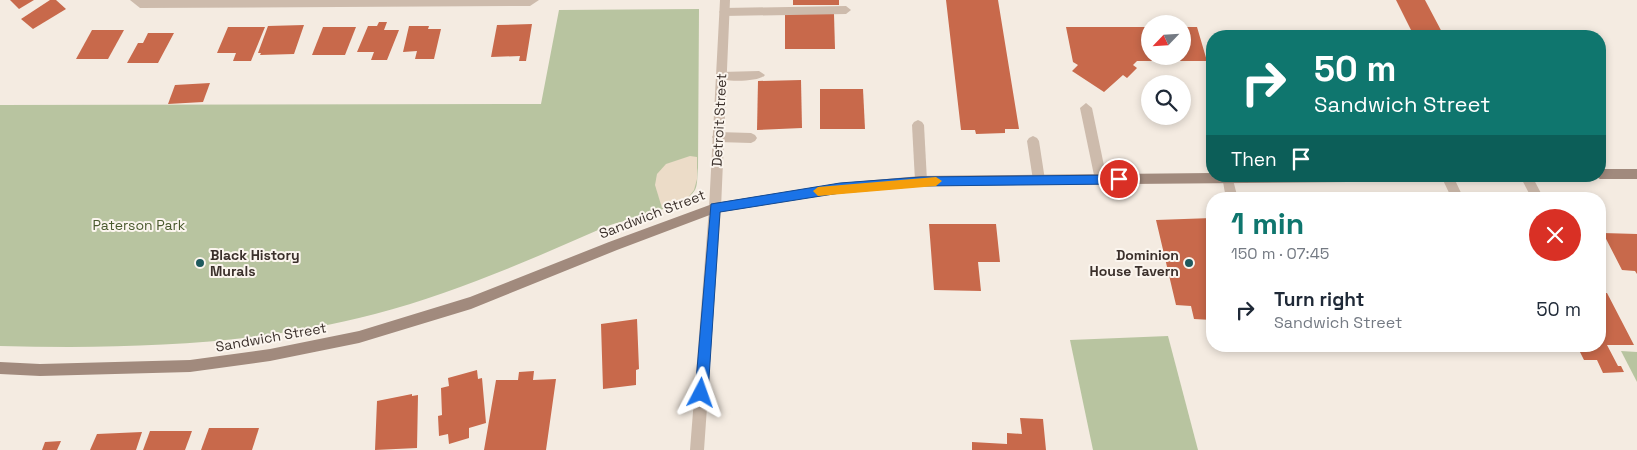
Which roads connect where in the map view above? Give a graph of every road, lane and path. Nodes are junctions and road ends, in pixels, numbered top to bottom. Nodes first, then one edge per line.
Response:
1 (135, 0) edge
2 (534, 0) edge
3 (724, 6) edge
4 (846, 10) dead end
5 (721, 76) junction
6 (759, 76) dead end
7 (1086, 108) dead end
8 (918, 125) dead end
9 (718, 136) junction
10 (751, 138) dead end
11 (1033, 141) dead end
12 (1606, 174) edge
13 (1637, 174) edge
14 (1206, 178) edge
15 (1039, 180) junction
16 (1102, 180) junction
17 (921, 181) junction
18 (715, 208) junction
19 (0, 368) edge
20 (697, 450) edge

1 - 2 street
3 - 4 street
3 - 5 street, Detroit Street
5 - 6 street
5 - 9 street, Detroit Street
7 - 16 street
8 - 17 street
9 - 10 street
9 - 18 street, Detroit Street
11 - 15 street
12 - 13 main road
14 - 16 main road, Sandwich Street
15 - 16 main road, Sandwich Street
15 - 17 main road, Sandwich Street
17 - 18 main road, Sandwich Street
18 - 19 main road, Sandwich Street
18 - 20 street, Detroit Street

